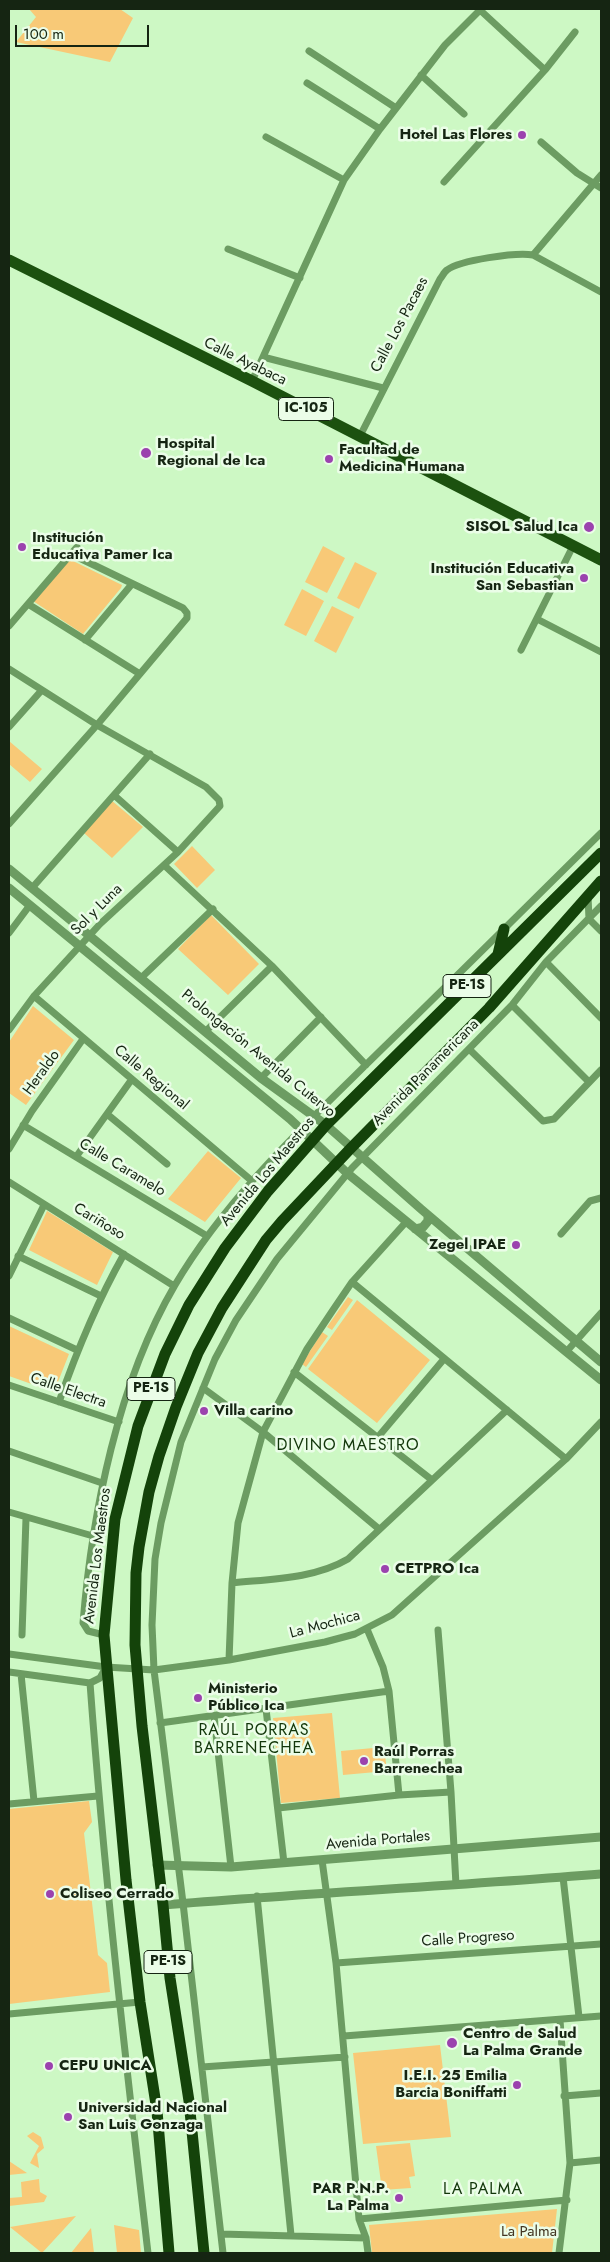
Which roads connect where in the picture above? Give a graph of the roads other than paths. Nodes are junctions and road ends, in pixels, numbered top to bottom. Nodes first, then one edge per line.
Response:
1 (481, 9) edge
2 (575, 32) dead end
3 (309, 51) dead end
4 (545, 70) junction
5 (421, 75) junction
6 (307, 83) dead end
7 (396, 108) junction
8 (464, 114) dead end
9 (380, 128) junction
10 (266, 137) dead end
11 (541, 142) dead end
12 (601, 175) edge
13 (344, 180) junction
14 (444, 182) dead end
15 (594, 184) junction
16 (601, 188) edge
17 (228, 249) dead end
18 (533, 255) junction
19 (9, 260) edge
20 (300, 278) junction
21 (601, 292) edge
22 (263, 357) junction
23 (252, 381) junction
24 (383, 388) junction
25 (360, 436) junction
26 (573, 546) junction
27 (77, 547) dead end
28 (71, 554) junction
29 (601, 560) edge
30 (132, 584) junction
31 (28, 604) junction
32 (537, 619) junction
33 (9, 626) edge
34 (85, 640) junction
35 (521, 650) dead end
36 (601, 652) edge
37 (9, 669) edge
38 (140, 674) junction
39 (41, 691) junction
40 (97, 725) junction
41 (9, 727) edge
42 (150, 754) junction
43 (114, 795) junction
44 (9, 824) edge
45 (601, 833) edge
46 (178, 852) junction
47 (601, 853) edge
48 (164, 865) junction
49 (9, 869) edge
50 (601, 881) edge
51 (9, 888) edge
52 (32, 888) junction
53 (588, 896) junction
54 (30, 905) junction
55 (601, 906) edge
56 (213, 909) junction
57 (590, 918) junction
58 (504, 929) junction
59 (601, 931) edge
60 (9, 933) edge
61 (90, 935) junction
62 (80, 946) junction
63 (498, 955) junction
64 (546, 962) junction
65 (272, 966) junction
66 (141, 978) junction
67 (34, 996) junction
68 (512, 1005) junction
69 (321, 1017) junction
70 (601, 1018) edge
71 (9, 1030) edge
72 (206, 1031) junction
73 (83, 1039) junction
74 (469, 1049) junction
75 (366, 1065) junction
76 (601, 1070) edge
77 (261, 1078) junction
78 (132, 1079) junction
79 (589, 1082) junction
80 (107, 1114) junction
81 (313, 1117) junction
82 (23, 1125) junction
83 (326, 1125) junction
84 (301, 1130) junction
85 (312, 1142) junction
86 (351, 1148) junction
87 (9, 1149) edge
88 (76, 1157) junction
89 (361, 1158) junction
90 (167, 1164) dead end
91 (336, 1164) junction
92 (347, 1173) junction
93 (252, 1181) junction
94 (9, 1182) edge
95 (601, 1198) edge
96 (44, 1205) junction
97 (424, 1212) junction
98 (406, 1222) junction
99 (415, 1229) junction
100 (560, 1234) dead end
101 (207, 1236) junction
102 (124, 1254) junction
103 (18, 1256) junction
104 (9, 1276) edge
105 (352, 1282) junction
106 (174, 1286) junction
107 (101, 1296) junction
108 (601, 1313) edge
109 (9, 1318) edge
110 (575, 1342) junction
111 (77, 1350) junction
112 (567, 1352) junction
113 (444, 1359) junction
114 (601, 1362) edge
115 (294, 1372) junction
116 (601, 1380) edge
117 (9, 1385) edge
118 (203, 1388) junction
119 (59, 1402) junction
120 (507, 1410) junction
121 (119, 1422) junction
122 (601, 1422) edge
123 (263, 1432) junction
124 (378, 1437) junction
125 (9, 1451) edge
126 (566, 1459) junction
127 (432, 1480) junction
128 (102, 1483) junction
129 (9, 1512) edge
130 (26, 1518) junction
131 (379, 1528) junction
132 (93, 1536) junction
133 (232, 1583) junction
134 (367, 1629) junction
135 (438, 1630) dead end
136 (22, 1634) dead end
137 (104, 1634) junction
138 (9, 1654) edge
139 (229, 1660) junction
140 (106, 1668) junction
141 (137, 1669) junction
142 (154, 1670) junction
143 (9, 1672) edge
144 (21, 1674) junction
145 (90, 1683) junction
146 (389, 1691) junction
147 (266, 1709) junction
148 (214, 1716) junction
149 (160, 1723) junction
150 (451, 1792) junction
151 (399, 1795) junction
152 (98, 1796) junction
153 (34, 1801) junction
154 (9, 1804) edge
155 (278, 1808) junction
156 (601, 1837) edge
157 (455, 1849) junction
158 (322, 1860) junction
159 (284, 1863) junction
160 (158, 1865) junction
161 (177, 1866) junction
162 (231, 1867) junction
163 (601, 1874) edge
164 (563, 1877) junction
165 (456, 1885) junction
166 (327, 1894) junction
167 (257, 1896) junction
168 (183, 1903) junction
169 (163, 1905) junction
170 (601, 1944) edge
171 (570, 1945) junction
172 (336, 1963) junction
173 (140, 2002) junction
174 (119, 2004) junction
175 (9, 2014) edge
176 (601, 2016) edge
177 (579, 2017) junction
178 (560, 2020) junction
179 (344, 2036) junction
180 (345, 2057) junction
181 (274, 2061) junction
182 (202, 2067) junction
183 (601, 2093) edge
184 (564, 2096) junction
185 (601, 2160) edge
186 (570, 2163) junction
187 (566, 2200) junction
188 (359, 2219) junction
189 (221, 2234) junction
190 (291, 2235) junction
191 (366, 2238) junction
192 (148, 2253) edge
193 (169, 2253) edge
194 (204, 2253) edge
195 (223, 2253) edge
196 (368, 2253) edge
197 (560, 2253) edge

1 - 4 street
1 - 5 street
2 - 4 street
3 - 7 street
4 - 14 street
5 - 7 street
5 - 8 street
6 - 9 street
7 - 9 street
9 - 13 street
10 - 13 street
11 - 15 street
12 - 15 street
13 - 20 street
15 - 16 street
15 - 18 street
17 - 20 street
18 - 21 street, Calle Los Pacaes
18 - 24 street, Calle Los Pacaes
19 - 23 main road, Calle Ayabaca / IC-105
20 - 22 street
22 - 23 street
22 - 24 street
23 - 25 main road, Calle Ayabaca / IC-105
24 - 25 street, Calle Los Pacaes
25 - 26 main road, Calle Ayabaca / IC-105
26 - 29 main road, Calle Ayabaca / IC-105
26 - 32 street
27 - 28 street
28 - 30 street
28 - 31 street
30 - 34 street
30 - 38 street
31 - 33 street
31 - 34 street
32 - 35 street
32 - 36 street
34 - 38 street
37 - 39 street
38 - 40 street
39 - 40 street
39 - 41 street
40 - 42 street
40 - 44 street
42 - 43 street
42 - 46 street, Sol y Luna
43 - 46 street
43 - 52 street
45 - 58 street
46 - 48 street, Sol y Luna
47 - 63 highway, Avenida Los Maestros / PE-1S
48 - 56 street
48 - 61 street, Sol y Luna
49 - 52 street, Prolongación Avenida Cutervo
50 - 53 highway, PE-1S
51 - 54 street, Prolongación Avenida Cutervo
52 - 61 street, Prolongación Avenida Cutervo
53 - 57 street
53 - 86 highway, PE-1S
54 - 60 street
54 - 62 street, Prolongación Avenida Cutervo
55 - 57 street, Avenida Panamericana
56 - 65 street
56 - 66 street
57 - 59 street
57 - 64 street, Avenida Panamericana
58 - 63 highway
58 - 75 street
61 - 62 street, Sol y Luna
61 - 66 street, Prolongación Avenida Cutervo
62 - 67 street, Sol y Luna
62 - 84 street, Prolongación Avenida Cutervo
63 - 83 highway, Avenida Los Maestros / PE-1S
64 - 68 street, Avenida Panamericana
64 - 70 street
65 - 69 street
65 - 72 street
66 - 72 street, Prolongación Avenida Cutervo
67 - 71 street, Sol y Luna
67 - 73 street, Calle Regional
68 - 74 street, Avenida Panamericana
68 - 79 street
69 - 75 street
69 - 77 street
72 - 77 street, Prolongación Avenida Cutervo
73 - 78 street, Calle Regional
73 - 82 street, Heraldo
74 - 79 street
74 - 89 street, Avenida Panamericana
75 - 81 street
76 - 79 street
77 - 81 street, Prolongación Avenida Cutervo
78 - 80 street
78 - 93 street, Calle Regional
80 - 88 street
80 - 90 street
81 - 83 street, Prolongación Avenida Cutervo
81 - 84 street
82 - 87 street, Heraldo
82 - 88 street, Calle Caramelo
83 - 85 highway, Avenida Los Maestros / PE-1S
83 - 86 street, Prolongación Avenida Cutervo
84 - 85 street, Prolongación Avenida Cutervo
84 - 93 street
85 - 91 street, Prolongación Avenida Cutervo
85 - 137 highway, Avenida Los Maestros / PE-1S
86 - 89 street, Prolongación Avenida Cutervo
86 - 91 highway, PE-1S
88 - 101 street, Calle Caramelo
89 - 92 street, Avenida Panamericana
89 - 97 street, Prolongación Avenida Cutervo
91 - 92 street, Prolongación Avenida Cutervo
91 - 141 highway, PE-1S
92 - 98 street, Prolongación Avenida Cutervo
92 - 118 street, Avenida Panamericana
93 - 101 street
94 - 96 street, Cariñoso
95 - 100 street
96 - 102 street, Cariñoso
96 - 103 street
97 - 98 street
97 - 99 street
97 - 110 street, Prolongación Avenida Cutervo
98 - 99 street, Prolongación Avenida Cutervo
98 - 105 street
99 - 112 street, Prolongación Avenida Cutervo
101 - 106 street
102 - 106 street, Cariñoso
102 - 107 street
103 - 104 street
103 - 107 street
105 - 113 street
105 - 115 street
106 - 121 street
107 - 111 street
108 - 110 street
109 - 111 street
110 - 112 street
110 - 114 street, Prolongación Avenida Cutervo
111 - 119 street
112 - 116 street, Prolongación Avenida Cutervo
113 - 120 street
113 - 124 street
115 - 123 street
115 - 124 street
117 - 119 street, Calle Electra
118 - 123 street
118 - 142 street, Avenida Panamericana
119 - 121 street, Calle Electra
120 - 126 street
120 - 127 street
121 - 128 street
122 - 126 street, La Mochica
123 - 131 street
123 - 133 street
124 - 127 street
125 - 128 street
126 - 134 street, La Mochica
127 - 131 street
128 - 132 street
129 - 130 street
130 - 132 street
130 - 136 street
131 - 133 street
132 - 137 street
133 - 139 street
134 - 139 street, La Mochica
134 - 146 street
135 - 150 street
137 - 140 highway, Avenida Los Maestros / PE-1S
138 - 140 street, La Mochica
139 - 142 street, La Mochica
140 - 141 street, La Mochica
140 - 145 street
140 - 173 highway, Avenida Los Maestros / PE-1S
141 - 142 street, La Mochica
141 - 160 highway, PE-1S
142 - 149 street, Avenida Panamericana
143 - 144 street
144 - 145 street
144 - 153 street
145 - 152 street
146 - 147 street
146 - 151 street
147 - 148 street
147 - 155 street
148 - 149 street
148 - 162 street
149 - 161 street, Avenida Panamericana
150 - 151 street
150 - 157 street
151 - 155 street
152 - 153 street
152 - 174 street
153 - 154 street
155 - 159 street
156 - 157 street, Avenida Portales
157 - 158 street, Avenida Portales
157 - 165 street
158 - 159 street, Avenida Portales
158 - 166 street
159 - 162 street, Avenida Portales
160 - 161 street, Avenida Portales
160 - 169 highway, PE-1S
161 - 162 street, Avenida Portales
161 - 168 street, Avenida Panamericana
163 - 164 street
164 - 165 street
164 - 171 street
165 - 166 street
166 - 167 street
166 - 172 street
167 - 168 street
167 - 181 street
168 - 169 street
168 - 182 street, Avenida Panamericana
169 - 194 highway, PE-1S
170 - 171 street, Calle Progreso
171 - 172 street, Calle Progreso
171 - 177 street
172 - 179 street
173 - 174 street
173 - 193 highway, Avenida Los Maestros / PE-1S
174 - 175 street
174 - 192 street
176 - 177 street
177 - 178 street
178 - 179 street
178 - 184 street
179 - 180 street
180 - 181 street
180 - 188 street
181 - 182 street
181 - 190 street
182 - 189 street, Avenida Panamericana
183 - 184 street
184 - 186 street
185 - 186 street
186 - 187 street
187 - 188 street
187 - 197 street
188 - 191 street
189 - 190 street
189 - 195 street, Avenida Panamericana
190 - 191 street
191 - 196 street

